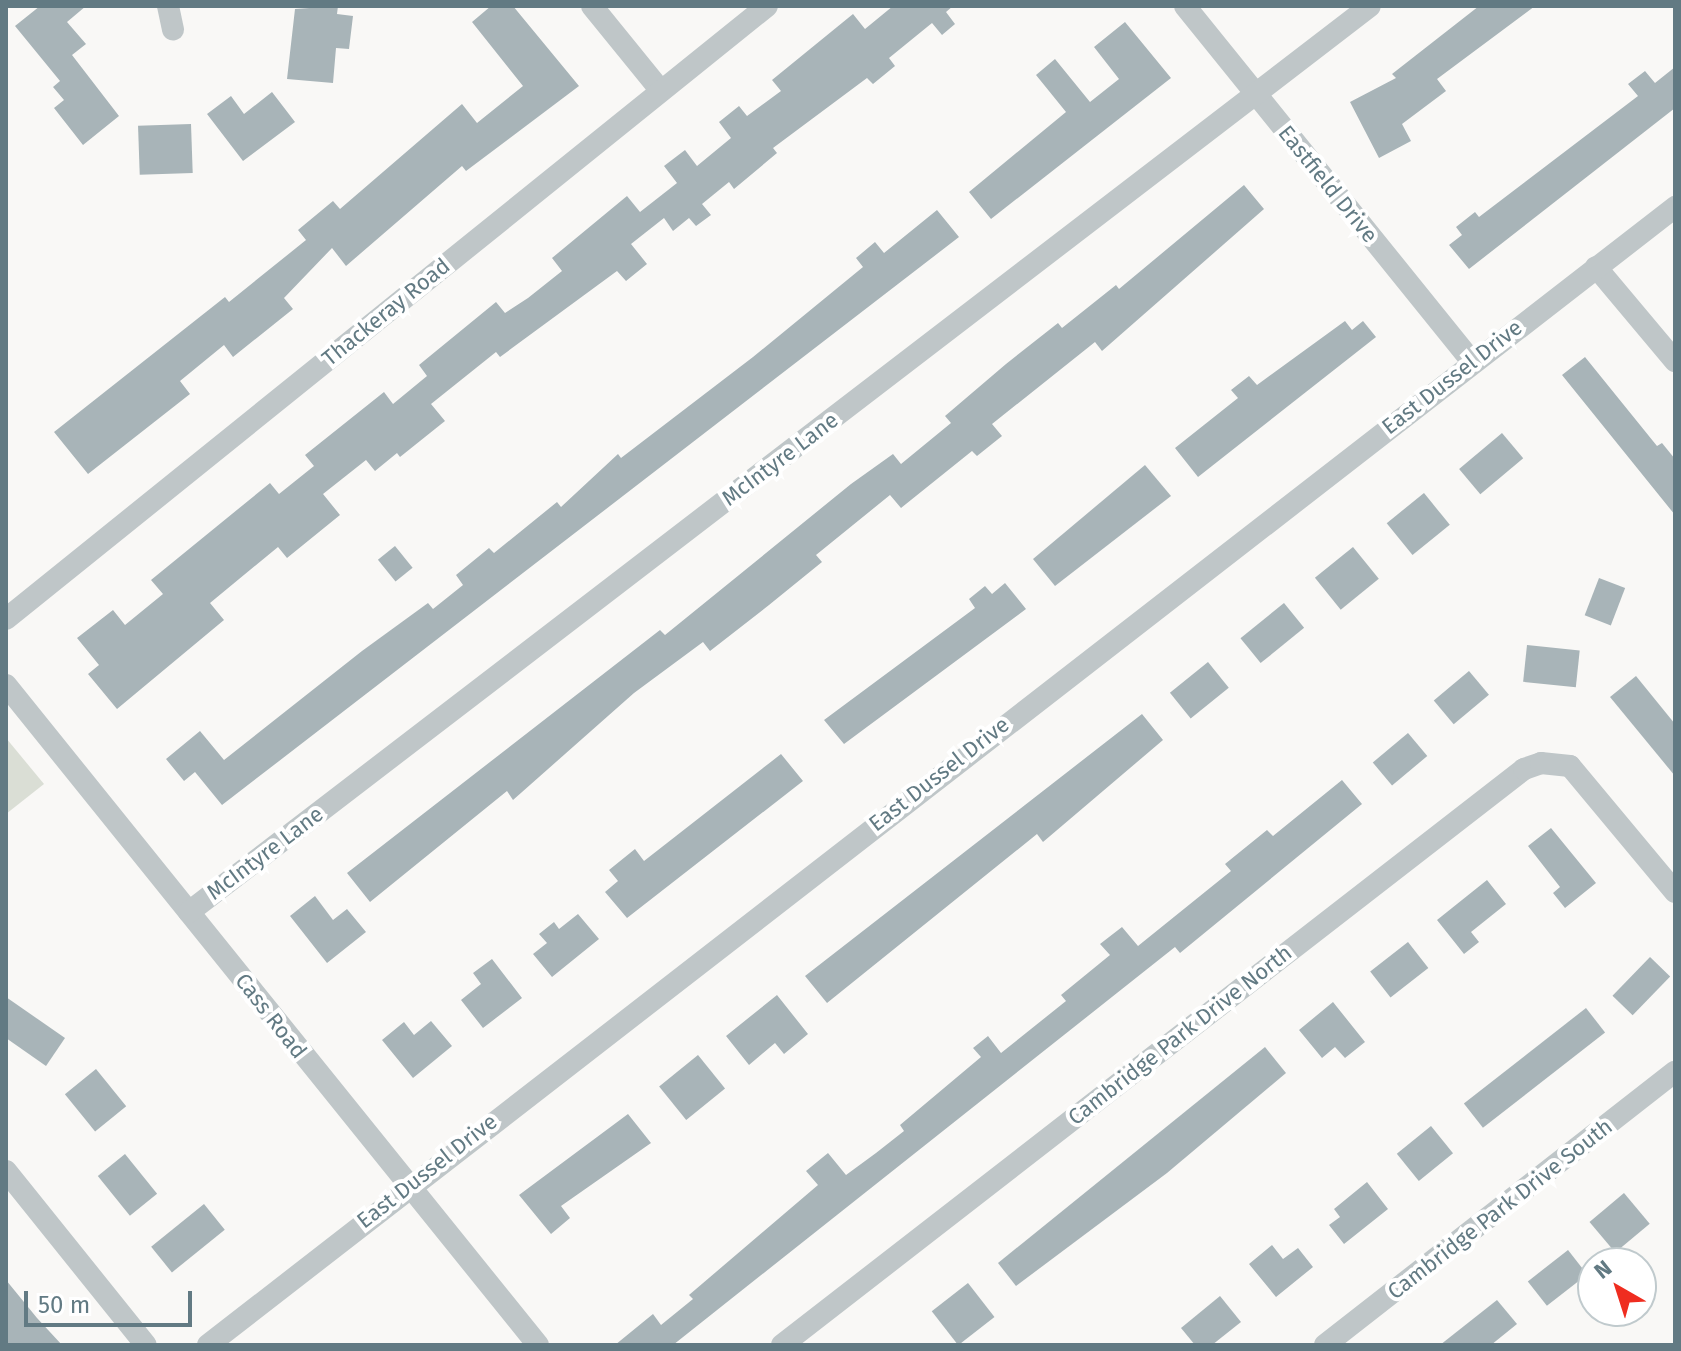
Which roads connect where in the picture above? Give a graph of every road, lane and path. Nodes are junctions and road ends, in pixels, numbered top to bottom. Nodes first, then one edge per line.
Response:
1 (168, 6) edge
2 (592, 6) edge
3 (767, 6) edge
4 (1185, 6) edge
5 (1370, 6) edge
6 (173, 29) dead end
7 (661, 91) junction
8 (1256, 94) junction
9 (1675, 207) edge
10 (1596, 267) junction
11 (1675, 361) edge
12 (1472, 362) junction
13 (6, 619) edge
14 (6, 685) edge
15 (1675, 892) edge
16 (189, 912) junction
17 (1675, 1072) edge
18 (6, 1171) edge
19 (406, 1186) junction
20 (146, 1345) edge
21 (208, 1345) edge
22 (538, 1345) edge
23 (782, 1345) edge
24 (1325, 1345) edge

1 - 6 street
2 - 7 street
3 - 7 street, Thackeray Road
4 - 8 street, Eastfield Drive
5 - 8 street, McIntyre Lane
7 - 13 street, Thackeray Road
8 - 12 street, Eastfield Drive
8 - 16 street, McIntyre Lane
9 - 10 street, East Dussel Drive
10 - 11 street
10 - 12 street, East Dussel Drive
12 - 19 street, East Dussel Drive
14 - 16 street, Cass Road
15 - 23 street, Cambridge Park Drive North
16 - 19 street, Cass Road
17 - 24 street, Cambridge Park Drive South
18 - 20 street
19 - 21 street, East Dussel Drive
19 - 22 street, Cass Road

